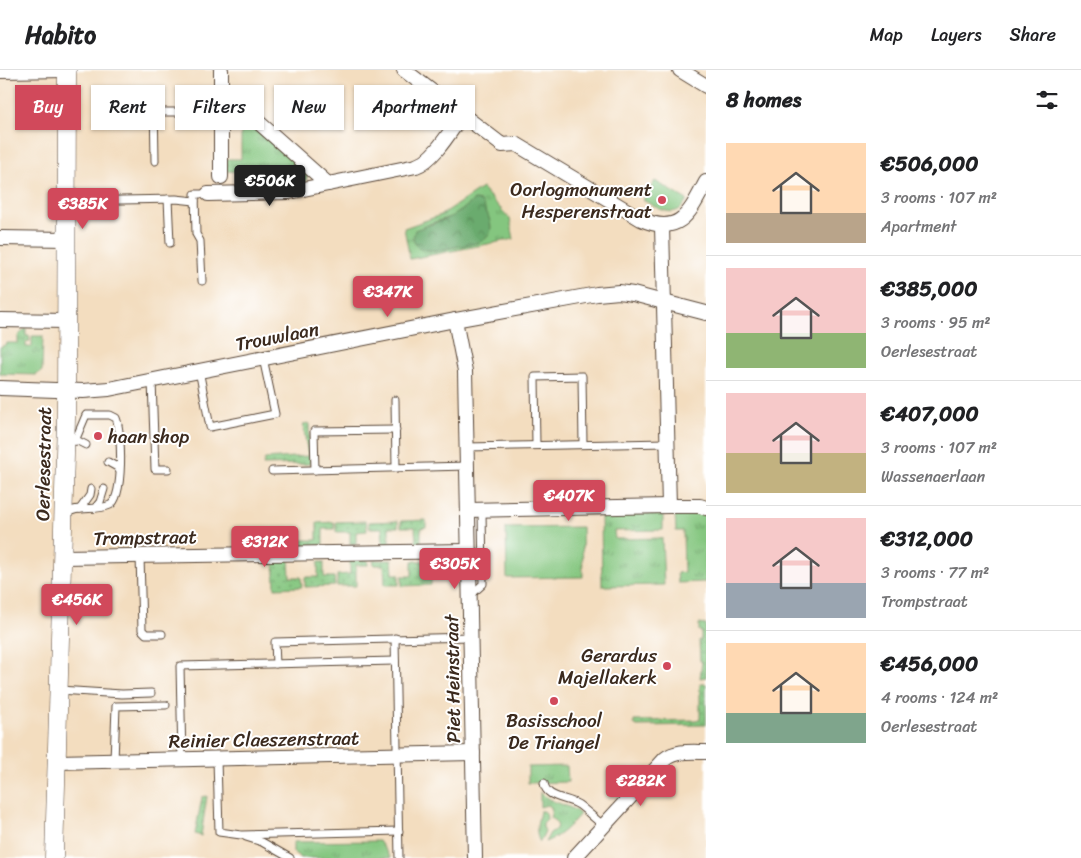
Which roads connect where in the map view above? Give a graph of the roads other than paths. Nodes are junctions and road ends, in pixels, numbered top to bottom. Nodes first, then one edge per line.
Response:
1 (67, 70) edge
2 (221, 70) edge
3 (404, 70) edge
4 (680, 70) edge
5 (0, 71) edge
6 (221, 85) edge
7 (423, 85) edge
8 (706, 86) edge
9 (475, 125) edge
10 (264, 127) edge
11 (155, 130) edge
12 (217, 130) edge
13 (450, 130) edge
14 (155, 161) dead end
15 (221, 177) dead end
16 (706, 182) edge
17 (328, 184) junction
18 (208, 194) joint
19 (168, 199) junction
20 (66, 201) junction
21 (195, 201) junction
22 (662, 226) junction
23 (0, 238) edge
24 (67, 239) junction
25 (170, 243) dead end
26 (202, 281) dead end
27 (664, 302) junction
28 (706, 313) edge
29 (0, 320) edge
30 (455, 320) junction
31 (66, 321) junction
32 (263, 358) junction
33 (198, 370) junction
34 (152, 380) junction
35 (0, 388) edge
36 (66, 391) junction
37 (395, 400) dead end
38 (396, 430) junction
39 (70, 441) junction
40 (667, 443) junction
41 (583, 444) junction
42 (536, 445) junction
43 (86, 446) dead end
44 (466, 447) junction
45 (108, 462) dead end
46 (467, 466) junction
47 (396, 468) junction
48 (168, 470) dead end
49 (314, 470) junction
50 (120, 471) junction
51 (272, 471) dead end
52 (91, 488) dead end
53 (104, 489) dead end
54 (669, 506) junction
55 (95, 508) junction
56 (706, 508) edge
57 (80, 509) junction
58 (475, 510) junction
59 (63, 516) junction
60 (468, 551) junction
61 (140, 556) junction
62 (62, 557) junction
63 (469, 597) junction
64 (162, 634) dead end
65 (470, 636) junction
66 (395, 638) junction
67 (395, 661) junction
68 (276, 664) junction
69 (59, 690) junction
70 (151, 693) dead end
71 (166, 705) dead end
72 (706, 752) edge
73 (473, 753) junction
74 (397, 755) junction
75 (217, 759) junction
76 (182, 760) junction
77 (114, 761) junction
78 (57, 762) junction
79 (544, 783) dead end
80 (604, 825) junction
81 (399, 832) junction
82 (240, 835) junction
83 (54, 858) edge
84 (290, 858) edge
85 (399, 858) edge
86 (475, 858) edge
87 (574, 858) edge

1 - 5 street
1 - 20 street, Oerlesestraat
2 - 6 street
3 - 7 street
4 - 8 street
9 - 22 street
10 - 17 street
11 - 14 lane
12 - 15 street
13 - 17 street
16 - 22 street
17 - 18 street
18 - 21 lane
19 - 20 lane
19 - 21 lane
19 - 25 lane
20 - 24 street, Oerlesestraat
21 - 26 lane
22 - 27 street
23 - 24 street
24 - 31 street, Oerlesestraat
27 - 28 street, Trouwlaan
27 - 30 street, Trouwlaan
27 - 40 street
29 - 31 street
30 - 32 street, Trouwlaan
30 - 44 street, Piet Heinstraat
31 - 36 street, Oerlesestraat
32 - 33 street, Trouwlaan
32 - 33 lane
33 - 34 street, Trouwlaan
34 - 36 street, Trouwlaan
34 - 48 lane
35 - 36 street, Trouwlaan
36 - 39 street, Oerlesestraat
37 - 38 lane
38 - 47 lane
38 - 49 lane
39 - 43 lane
39 - 50 lane
39 - 59 street, Oerlesestraat
40 - 41 lane
40 - 54 street
41 - 42 lane
41 - 42 lane
42 - 44 lane
44 - 46 street, Piet Heinstraat
45 - 50 lane
46 - 47 lane
46 - 58 street, Piet Heinstraat
47 - 49 lane
49 - 51 lane
50 - 55 lane
52 - 57 lane
53 - 55 lane
54 - 56 street
54 - 58 street
55 - 57 lane
57 - 59 lane
58 - 60 street, Piet Heinstraat
58 - 63 lane
59 - 62 street, Oerlesestraat
60 - 61 street, Trompstraat
60 - 63 street, Piet Heinstraat
61 - 62 street, Trompstraat
61 - 64 lane
62 - 69 street, Oerlesestraat
63 - 65 street, Piet Heinstraat
65 - 66 lane
65 - 73 street, Piet Heinstraat
66 - 67 lane
66 - 68 lane
67 - 68 lane
67 - 74 lane
68 - 76 lane
69 - 70 lane
69 - 78 street, Oerlesestraat
71 - 77 lane
72 - 80 street
73 - 74 street, Reinier Claeszenstraat
73 - 86 street, Piet Heinstraat
74 - 75 street, Reinier Claeszenstraat
74 - 81 lane
75 - 76 street, Reinier Claeszenstraat
75 - 82 lane
76 - 77 street, Reinier Claeszenstraat
77 - 78 street, Reinier Claeszenstraat
78 - 83 street, Oerlesestraat
79 - 80 lane
80 - 87 street
81 - 82 lane
81 - 85 lane
82 - 84 lane

